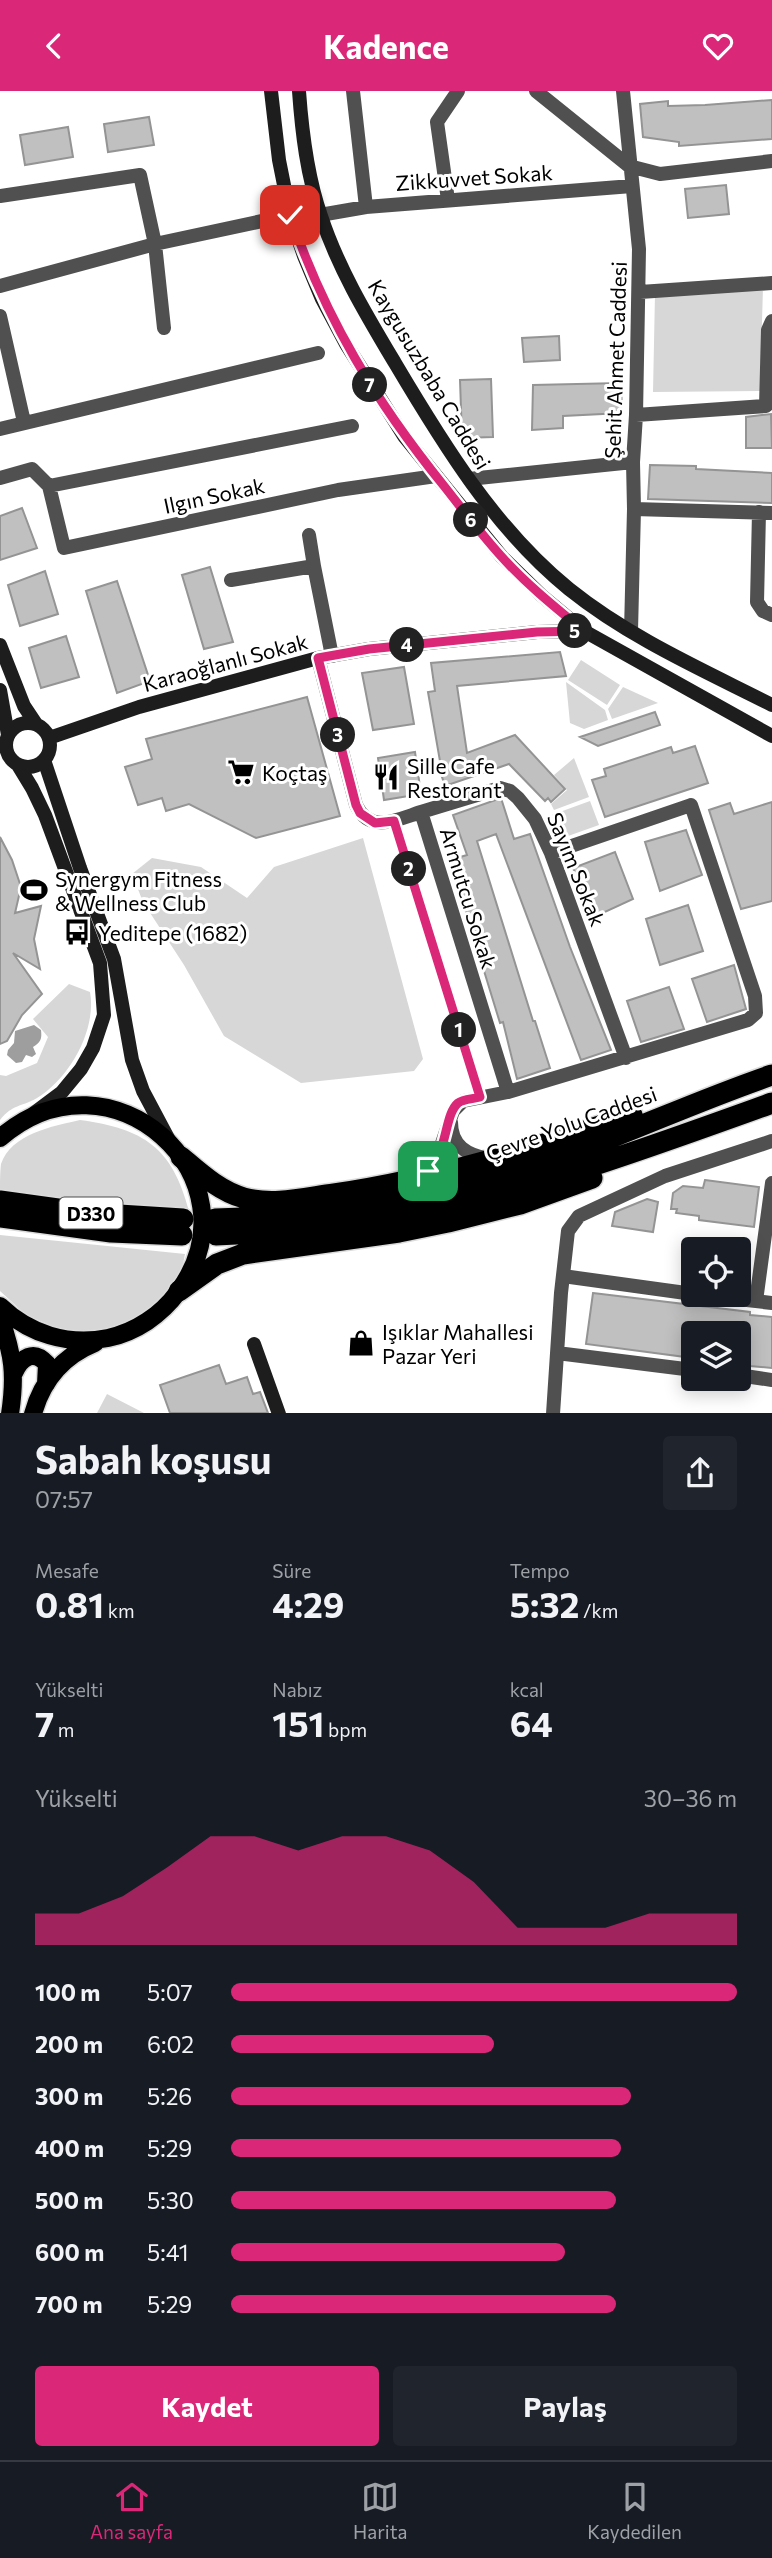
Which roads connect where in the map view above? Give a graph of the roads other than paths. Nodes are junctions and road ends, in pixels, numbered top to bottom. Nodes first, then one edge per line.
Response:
1 (271, 91) edge
2 (299, 91) edge
3 (353, 91) edge
4 (458, 91) edge
5 (536, 91) edge
6 (623, 91) edge
7 (772, 161) edge
8 (629, 166) junction
9 (632, 186) junction
10 (0, 196) edge
11 (448, 200) junction
12 (366, 207) junction
13 (290, 215) junction
14 (320, 215) junction
15 (155, 244) junction
16 (772, 283) edge
17 (0, 286) edge
18 (639, 292) junction
19 (0, 316) edge
20 (772, 321) edge
21 (164, 328) dead end
22 (4, 350) edge
23 (318, 353) dead end
24 (636, 415) junction
25 (24, 422) junction
26 (352, 426) dead end
27 (0, 429) edge
28 (633, 462) junction
29 (436, 476) junction
30 (0, 478) edge
31 (468, 479) junction
32 (49, 486) junction
33 (634, 509) junction
34 (766, 512) edge
35 (309, 535) dead end
36 (314, 566) junction
37 (231, 580) dead end
38 (772, 615) edge
39 (584, 631) junction
40 (631, 631) junction
41 (0, 645) edge
42 (325, 657) junction
43 (0, 690) edge
44 (772, 705) edge
45 (36, 724) junction
46 (8, 735) junction
47 (772, 736) edge
48 (49, 738) junction
49 (3, 753) edge
50 (44, 760) junction
51 (18, 765) junction
52 (421, 812) junction
53 (394, 821) junction
54 (551, 853) junction
55 (626, 1058) junction
56 (772, 1075) edge
57 (508, 1092) junction
58 (716, 1094) junction
59 (480, 1097) junction
60 (772, 1103) edge
61 (30, 1117) junction
62 (451, 1120) junction
63 (718, 1122) junction
64 (0, 1138) edge
65 (772, 1141) edge
66 (176, 1151) junction
67 (497, 1160) junction
68 (412, 1180) junction
69 (772, 1183) edge
70 (0, 1201) edge
71 (0, 1217) edge
72 (563, 1276) junction
73 (179, 1291) junction
74 (681, 1292) edge
75 (751, 1300) edge
76 (756, 1301) junction
77 (772, 1303) edge
78 (0, 1306) edge
79 (0, 1317) edge
80 (106, 1338) junction
81 (254, 1344) dead end
82 (557, 1353) junction
83 (681, 1368) edge
84 (14, 1373) junction
85 (751, 1377) edge
86 (772, 1380) edge
87 (46, 1384) junction
88 (10, 1413) edge
89 (33, 1413) edge
90 (279, 1413) edge
91 (553, 1413) edge

1 - 13 main road
2 - 14 main road, Kaygusuzbaba Caddesi
3 - 12 street
4 - 11 street
5 - 8 street
6 - 8 street, Şehit Ahmet Caddesi
7 - 8 street
8 - 9 street, Şehit Ahmet Caddesi
9 - 11 street, Zikkuvvet Sokak
9 - 18 street, Şehit Ahmet Caddesi
10 - 15 street
11 - 12 street, Zikkuvvet Sokak
12 - 14 street, Zikkuvvet Sokak
13 - 15 street
13 - 29 main road
14 - 31 main road, Kaygusuzbaba Caddesi
15 - 17 street
15 - 21 street
16 - 18 street
18 - 24 street, Şehit Ahmet Caddesi
19 - 22 street
20 - 24 street
22 - 25 street
23 - 25 street
24 - 28 street, Şehit Ahmet Caddesi
25 - 27 street
26 - 32 street
28 - 31 street
28 - 33 street, Şehit Ahmet Caddesi
29 - 32 street, Ilgın Sokak
29 - 39 main road
30 - 32 street
31 - 40 main road, Kaygusuzbaba Caddesi
33 - 34 street
33 - 40 street, Şehit Ahmet Caddesi
34 - 38 street
35 - 36 street
36 - 37 street
36 - 42 street
39 - 42 main road, Karaoğlanlı Sokak
39 - 47 main road
40 - 44 main road, Kaygusuzbaba Caddesi
41 - 45 main road
42 - 48 main road, Karaoğlanlı Sokak
42 - 53 street
43 - 46 main road
45 - 46 main road
45 - 48 main road
46 - 49 main road
48 - 50 main road
49 - 51 main road
50 - 51 main road
50 - 66 main road
51 - 61 main road
52 - 53 street, Armutcu Sokak
52 - 54 street, Sayım Sokak
52 - 57 street, Armutcu Sokak
53 - 59 lane
54 - 55 street, Sayım Sokak
54 - 55 street
55 - 57 street
56 - 58 highway, Çevre Yolu Caddesi
57 - 59 street
58 - 63 highway, Çevre Yolu Caddesi
58 - 67 highway
59 - 62 street
60 - 63 highway, Çevre Yolu Caddesi
61 - 64 main road
61 - 66 main road
62 - 67 street
62 - 68 street
63 - 73 highway
65 - 72 street
66 - 68 highway
66 - 73 main road
67 - 68 highway
69 - 76 street
70 - 71 highway, D330
72 - 74 street
72 - 82 street
73 - 80 main road
75 - 76 street
76 - 77 street
78 - 80 main road
79 - 84 main road
80 - 87 main road
81 - 90 main road
82 - 83 street
82 - 91 street
84 - 87 main road
84 - 88 main road
85 - 86 street
87 - 89 main road

